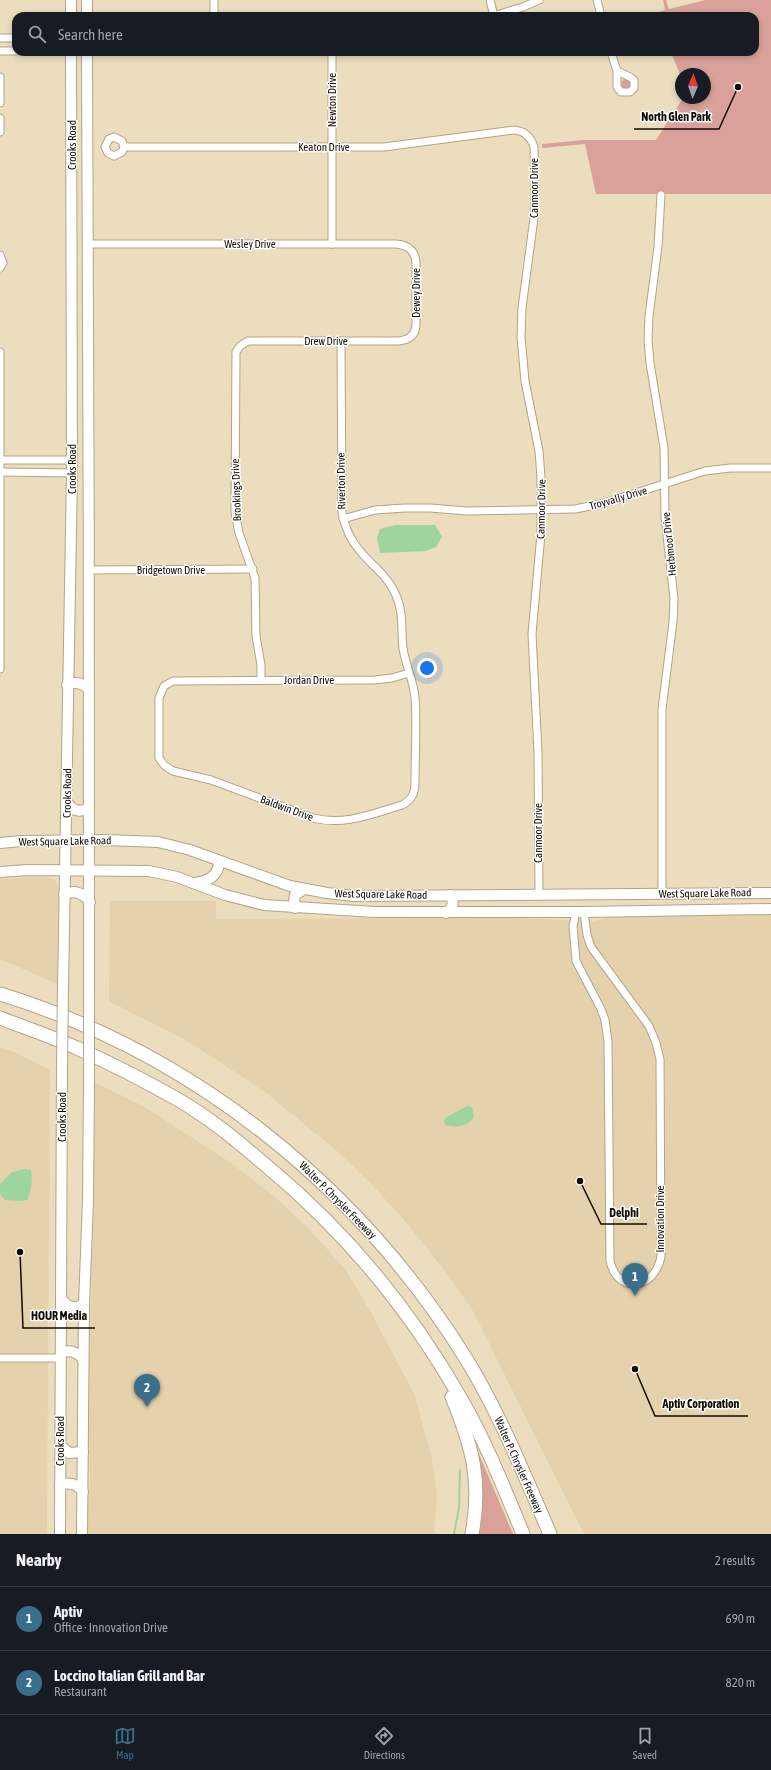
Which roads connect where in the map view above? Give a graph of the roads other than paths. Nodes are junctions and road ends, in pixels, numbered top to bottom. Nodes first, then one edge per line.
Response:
1 (71, 0) edge
2 (87, 0) edge
3 (214, 0) edge
4 (490, 0) edge
5 (539, 0) edge
6 (597, 0) edge
7 (71, 12) edge
8 (87, 12) edge
9 (214, 12) edge
10 (492, 12) edge
11 (508, 12) edge
12 (600, 12) edge
13 (0, 38) edge
14 (12, 38) edge
15 (0, 51) edge
16 (12, 51) edge
17 (71, 56) edge
18 (87, 56) edge
19 (332, 56) edge
20 (612, 56) edge
21 (617, 71) dead end
22 (0, 77) edge
23 (0, 103) edge
24 (0, 118) edge
25 (0, 132) edge
26 (522, 132) joint
27 (124, 146) dead end
28 (332, 147) junction
29 (660, 195) dead end
30 (72, 240) junction
31 (332, 244) junction
32 (88, 245) junction
33 (411, 250) joint
34 (0, 255) edge
35 (0, 268) edge
36 (411, 336) joint
37 (341, 341) junction
38 (240, 346) joint
39 (0, 352) edge
40 (0, 460) edge
41 (72, 460) junction
42 (87, 466) junction
43 (771, 468) edge
44 (0, 472) edge
45 (72, 473) junction
46 (665, 484) junction
47 (542, 511) junction
48 (343, 519) junction
49 (71, 568) junction
50 (253, 569) junction
51 (89, 572) junction
52 (0, 600) edge
53 (0, 669) edge
54 (409, 673) junction
55 (261, 680) junction
56 (67, 685) junction
57 (89, 689) junction
58 (164, 765) joint
59 (67, 802) junction
60 (89, 808) junction
61 (66, 840) junction
62 (90, 840) junction
63 (0, 843) edge
64 (219, 861) junction
65 (65, 870) junction
66 (90, 870) junction
67 (0, 872) edge
68 (193, 883) junction
69 (304, 889) junction
70 (771, 893) edge
71 (450, 894) junction
72 (539, 894) junction
73 (585, 894) junction
74 (662, 894) junction
75 (64, 895) junction
76 (90, 902) junction
77 (295, 908) junction
78 (771, 909) edge
79 (580, 912) junction
80 (446, 913) junction
81 (0, 994) edge
82 (0, 1018) edge
83 (61, 1298) junction
84 (84, 1304) junction
85 (433, 1351) junction
86 (61, 1356) junction
87 (0, 1358) edge
88 (84, 1359) junction
89 (60, 1445) junction
90 (83, 1452) junction
91 (60, 1485) junction
92 (83, 1492) junction
93 (60, 1534) edge
94 (82, 1534) edge
95 (472, 1534) edge
96 (523, 1534) edge
97 (550, 1534) edge

1 - 7 main road
2 - 8 main road
3 - 9 street
4 - 10 street
5 - 11 street
6 - 12 street
13 - 14 street
15 - 16 street
17 - 30 main road, Crooks Road
18 - 32 main road, Crooks Road
19 - 28 street, Newton Drive
20 - 21 street
22 - 23 street
24 - 25 street
26 - 28 street, Keaton Drive
26 - 47 street, Canmoor Drive
27 - 28 street, Keaton Drive
28 - 31 street, Newton Drive
29 - 46 street, Herbmoor Drive
30 - 32 main road
30 - 41 main road, Crooks Road
31 - 32 street, Wesley Drive
31 - 33 street, Wesley Drive
32 - 42 main road, Crooks Road
33 - 36 street, Dewey Drive
34 - 35 street
36 - 37 street, Drew Drive
37 - 38 street, Drew Drive
37 - 48 street, Riverton Drive
38 - 50 street, Brookings Drive
39 - 40 street
40 - 41 street
40 - 44 street
41 - 42 main road
41 - 45 main road, Crooks Road
42 - 51 main road, Crooks Road
43 - 46 street, Troyvally Drive
44 - 45 street
44 - 52 street
45 - 49 main road, Crooks Road
46 - 47 street, Troyvally Drive
46 - 74 street, Herbmoor Drive
47 - 48 street, Troyvally Drive
47 - 72 street, Canmoor Drive
48 - 54 street, Riverton Drive
49 - 51 main road
49 - 56 main road, Crooks Road
50 - 51 street, Bridgetown Drive
50 - 55 street, Brookings Drive
51 - 57 main road, Crooks Road
52 - 53 street
54 - 55 street, Jordan Drive
54 - 58 street, Baldwin Drive
55 - 58 street, Jordan Drive
56 - 57 main road
56 - 59 main road, Crooks Road
57 - 60 main road, Crooks Road
59 - 60 main road
59 - 61 main road, Crooks Road
60 - 62 main road, Crooks Road
61 - 62 main road, West Square Lake Road
61 - 63 main road, West Square Lake Road
61 - 65 main road, Crooks Road
62 - 64 main road, West Square Lake Road
62 - 66 main road, Crooks Road
64 - 68 main road
64 - 69 main road, West Square Lake Road
65 - 66 main road, West Square Lake Road
65 - 67 main road, West Square Lake Road
65 - 75 main road, Crooks Road
66 - 68 main road, West Square Lake Road
66 - 76 main road, Crooks Road
68 - 77 main road, West Square Lake Road
69 - 71 main road, West Square Lake Road
69 - 77 main road
70 - 74 main road, West Square Lake Road
71 - 72 main road, West Square Lake Road
71 - 80 main road
72 - 73 main road, West Square Lake Road
73 - 74 main road, West Square Lake Road
73 - 79 main road
75 - 76 main road
75 - 83 main road, Crooks Road, bridge
76 - 84 main road, Crooks Road, bridge
77 - 80 main road, West Square Lake Road
78 - 79 main road, West Square Lake Road
79 - 79 street, Innovation Drive
79 - 80 main road, West Square Lake Road
81 - 97 highway, Walter P. Chrysler Freeway
82 - 85 highway, Walter P. Chrysler Freeway
83 - 84 main road
83 - 86 main road, Crooks Road
84 - 88 main road, Crooks Road
85 - 95 highway
85 - 96 highway, Walter P. Chrysler Freeway
86 - 87 street
86 - 88 main road
86 - 89 main road, Crooks Road
88 - 90 main road, Crooks Road
89 - 90 main road
89 - 91 main road, Crooks Road
90 - 92 main road, Crooks Road
91 - 92 main road
91 - 93 main road, Crooks Road
92 - 94 main road, Crooks Road

